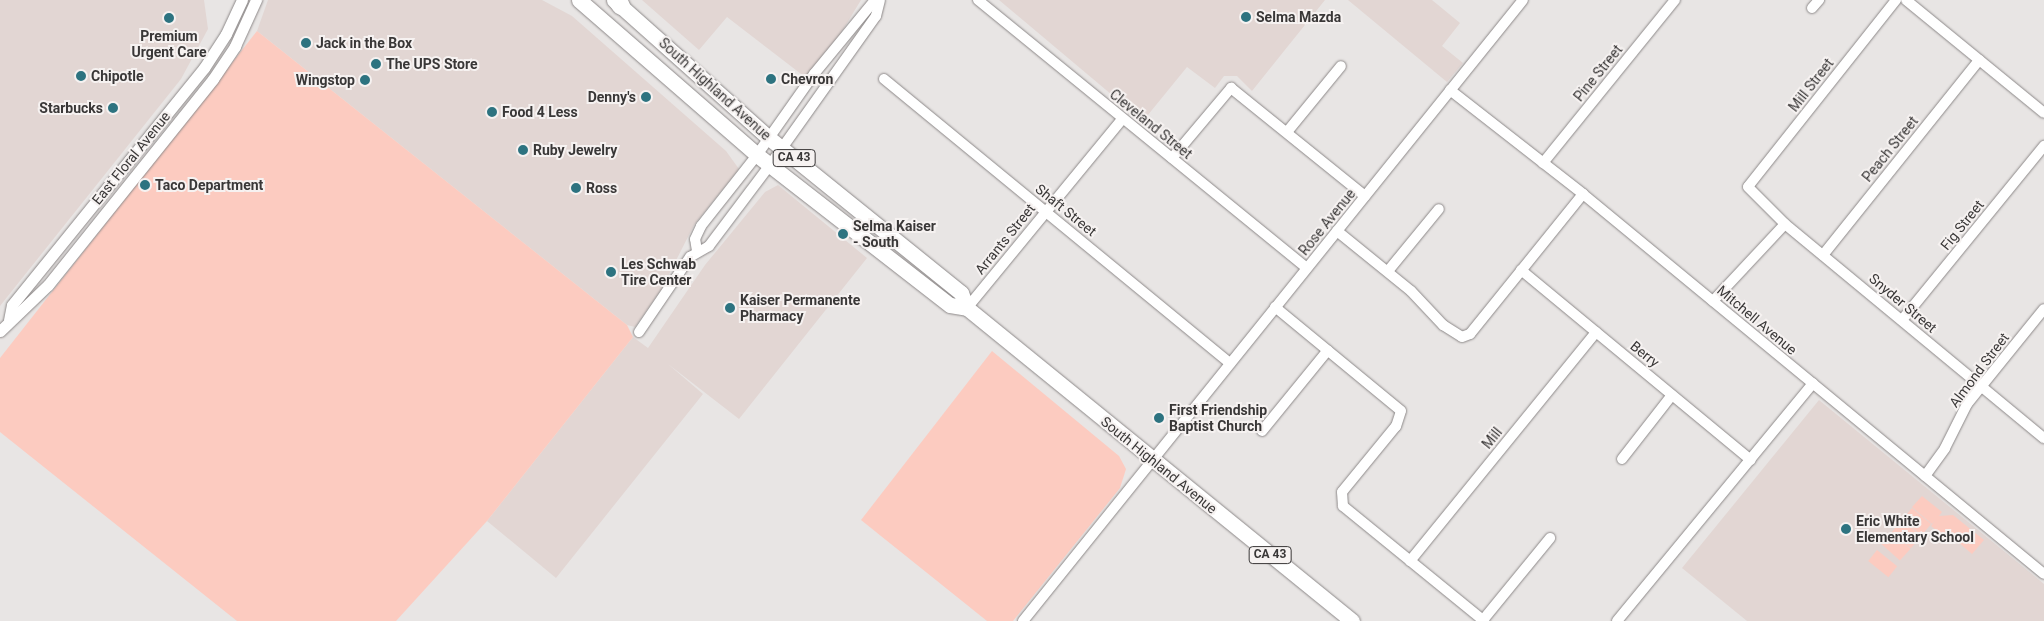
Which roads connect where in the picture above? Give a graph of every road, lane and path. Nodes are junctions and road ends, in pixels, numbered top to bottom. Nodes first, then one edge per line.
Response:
1 (242, 0) edge
2 (256, 0) edge
3 (579, 0) edge
4 (875, 0) edge
5 (880, 0) edge
6 (978, 0) edge
7 (1523, 0) edge
8 (1675, 0) edge
9 (1896, 0) edge
10 (1906, 0) edge
11 (617, 2) edge
12 (1979, 60) junction
13 (1342, 66) dead end
14 (884, 79) dead end
15 (1450, 90) junction
16 (2044, 113) edge
17 (1122, 119) junction
18 (1287, 132) junction
19 (769, 138) junction
20 (2044, 146) edge
21 (781, 148) junction
22 (758, 155) junction
23 (1172, 158) junction
24 (1544, 163) junction
25 (770, 165) junction
26 (1748, 187) joint
27 (1583, 194) junction
28 (1365, 196) junction
29 (1439, 209) dead end
30 (1046, 212) junction
31 (1785, 224) junction
32 (1337, 230) junction
33 (697, 251) junction
34 (1823, 255) junction
35 (1307, 268) junction
36 (1521, 270) junction
37 (1388, 271) junction
38 (1713, 301) junction
39 (1276, 307) junction
40 (967, 308) junction
41 (2044, 309) edge
42 (9, 320) junction
43 (1902, 320) junction
44 (0, 331) edge
45 (639, 332) dead end
46 (1596, 332) junction
47 (1328, 350) junction
48 (1230, 363) junction
49 (1812, 383) junction
50 (1982, 385) junction
51 (1672, 395) junction
52 (1262, 431) dead end
53 (2044, 438) edge
54 (1622, 459) dead end
55 (1151, 460) junction
56 (1751, 460) junction
57 (1925, 476) junction
58 (1550, 538) dead end
59 (1410, 561) junction
60 (2044, 574) edge
61 (1023, 621) edge
62 (1352, 621) edge
63 (1483, 621) edge
64 (1617, 621) edge

1 - 42 street, East Floral Avenue
2 - 42 street, East Floral Avenue
3 - 22 main road, South Highland Avenue / CA 43
4 - 19 street
5 - 21 street
6 - 17 street, Cleveland Street
7 - 15 street, Rose Avenue
8 - 24 street, Pine Street
9 - 26 street, Mill Street
10 - 12 street
11 - 19 main road, South Highland Avenue / CA 43
12 - 16 street
12 - 34 street, Peach Street
13 - 18 street
14 - 30 street, Shaft Street
15 - 24 street, Mitchell Avenue
15 - 28 street, Rose Avenue
17 - 23 street, Cleveland Street
17 - 30 street, Arrants Street
18 - 23 street
18 - 28 street
19 - 21 main road, South Highland Avenue / CA 43
19 - 22 street
20 - 43 street, Fig Street
21 - 25 street
21 - 40 main road, South Highland Avenue / CA 43
22 - 25 main road, South Highland Avenue / CA 43
22 - 33 street
23 - 35 street, Cleveland Street
24 - 27 street, Mitchell Avenue
25 - 33 street
25 - 40 main road, South Highland Avenue / CA 43
26 - 31 street, Snyder Street
27 - 36 street
27 - 38 street, Mitchell Avenue
28 - 32 street, Rose Avenue
29 - 37 street
30 - 40 street, Arrants Street
30 - 48 street, Shaft Street
31 - 34 street, Snyder Street
31 - 38 street
32 - 35 street, Rose Avenue
32 - 37 street
33 - 45 street
34 - 43 street, Snyder Street
35 - 39 street, Rose Avenue
36 - 37 street
36 - 46 street, Berry
38 - 49 street, Mitchell Avenue
39 - 47 street
39 - 48 street, Rose Avenue
40 - 55 main road, South Highland Avenue / CA 43
41 - 50 street, Almond Street
42 - 44 street, East Floral Avenue
43 - 50 street, Snyder Street
46 - 51 street, Berry
46 - 59 street, Mill
47 - 52 street
47 - 59 street
48 - 55 street, Rose Avenue
49 - 56 street
49 - 57 street, Mitchell Avenue
50 - 53 street, Snyder Street
50 - 57 street, Almond Street
51 - 54 street
51 - 56 street, Berry
55 - 61 street, Rose Avenue
55 - 62 main road, South Highland Avenue / CA 43
56 - 64 street
57 - 60 street, Mitchell Avenue
58 - 63 street
59 - 63 street

